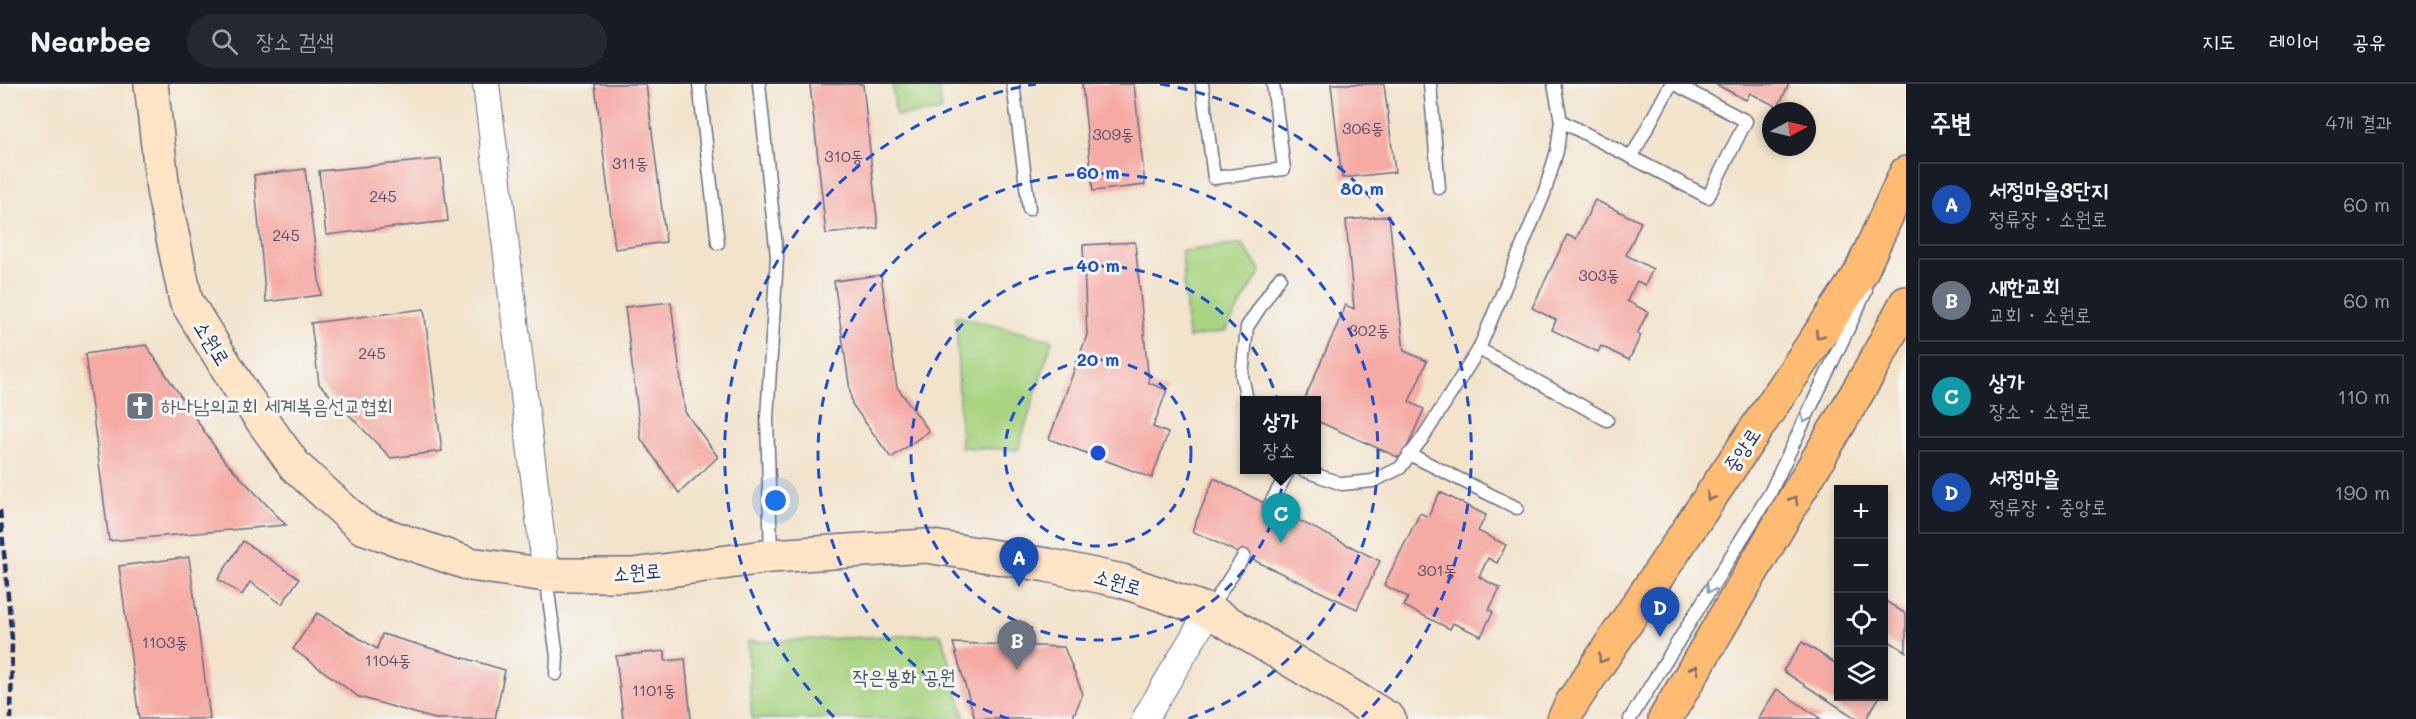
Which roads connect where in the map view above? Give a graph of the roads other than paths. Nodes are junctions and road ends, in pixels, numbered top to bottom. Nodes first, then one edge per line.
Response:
1 (151, 84) edge
2 (486, 84) edge
3 (699, 84) edge
4 (759, 84) edge
5 (1013, 84) edge
6 (1202, 84) edge
7 (1274, 84) edge
8 (1430, 84) edge
9 (1554, 84) edge
10 (1673, 84) edge
11 (1561, 121) junction
12 (1632, 156) junction
13 (1906, 173) edge
14 (1439, 188) dead end
15 (1906, 193) edge
16 (1029, 209) dead end
17 (718, 243) dead end
18 (1280, 277) dead end
19 (1906, 303) edge
20 (1479, 349) junction
21 (1246, 396) edge
22 (1607, 420) dead end
23 (1409, 454) junction
24 (1287, 474) edge
25 (1314, 474) edge
26 (1269, 506) dead end
27 (1517, 508) dead end
28 (771, 556) junction
29 (1244, 556) dead end
30 (546, 575) junction
31 (1209, 611) junction
32 (556, 674) dead end
33 (1145, 719) edge
34 (1389, 719) edge
35 (1564, 719) edge
36 (1630, 719) edge
37 (1665, 719) edge

1 - 30 main road, 소원로
2 - 30 street
3 - 17 lane
4 - 28 lane
5 - 16 lane
6 - 7 lane
8 - 14 lane
9 - 11 lane
10 - 12 lane
10 - 12 lane
11 - 12 lane
11 - 20 lane
13 -> 35 main road, 중앙로
15 -> 36 lane
18 - 21 lane
37 -> 19 main road
20 - 22 lane
20 - 23 lane
23 - 25 lane
23 - 27 lane
24 - 26 lane
28 - 30 main road, 소원로
28 - 31 main road, 소원로
29 - 31 lane
30 - 32 lane
31 - 33 street
31 - 34 main road, 소원로

